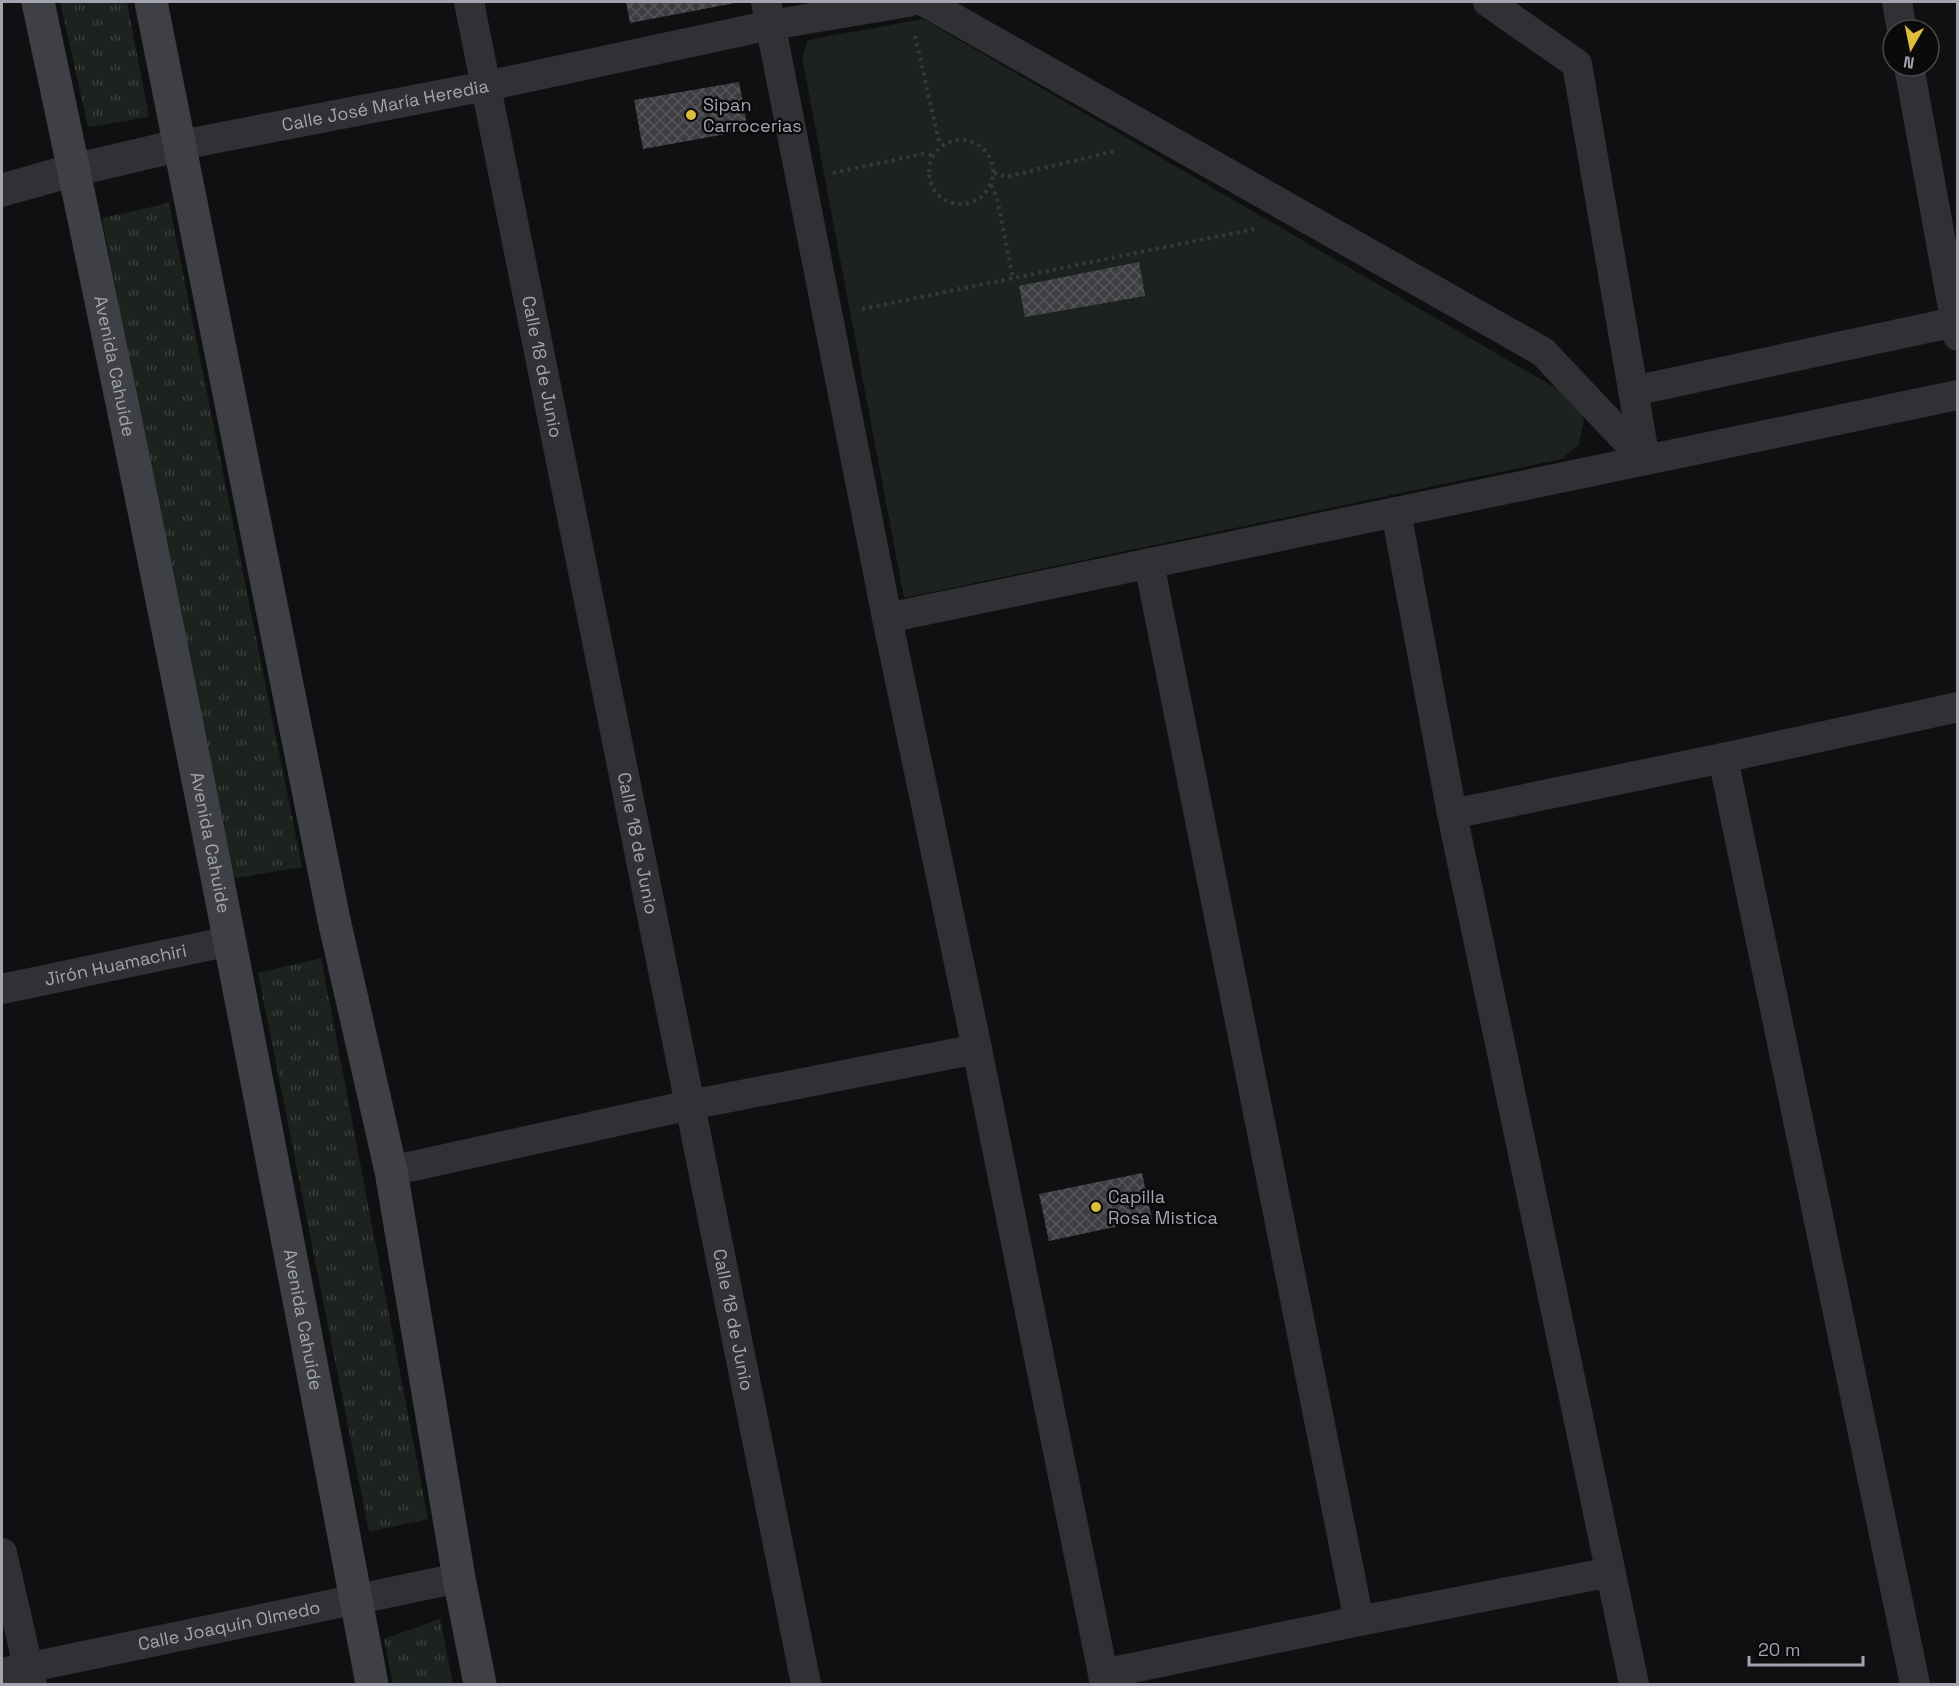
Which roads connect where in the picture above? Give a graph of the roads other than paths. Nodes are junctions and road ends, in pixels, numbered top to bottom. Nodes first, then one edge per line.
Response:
1 (38, 2) edge
2 (151, 2) edge
3 (469, 2) edge
4 (1488, 2) edge
5 (1897, 2) edge
6 (915, 10) edge
7 (768, 13) edge
8 (1900, 18) edge
9 (1911, 78) edge
10 (486, 86) junction
11 (181, 145) junction
12 (74, 170) junction
13 (1958, 189) edge
14 (2, 190) edge
15 (1935, 209) junction
16 (1956, 329) edge
17 (1633, 392) junction
18 (1958, 395) edge
19 (1645, 460) junction
20 (1396, 512) junction
21 (1149, 563) junction
22 (886, 618) junction
23 (1958, 707) edge
24 (1724, 758) junction
25 (1452, 814) junction
26 (230, 941) junction
27 (2, 989) edge
28 (977, 1049) junction
29 (690, 1105) junction
30 (391, 1171) junction
31 (2, 1553) edge
32 (1611, 1572) junction
33 (459, 1578) junction
34 (356, 1599) junction
35 (1359, 1621) junction
36 (20, 1675) edge
37 (1104, 1679) edge
38 (372, 1684) edge
39 (480, 1684) edge
40 (806, 1684) edge
41 (1634, 1684) edge
42 (1915, 1684) edge

1 - 12 main road, Avenida Cahuide
2 - 11 main road
3 - 10 street, Calle 18 de Junio
4 - 17 street
5 - 8 street
6 - 7 street, Calle José María Heredia
6 - 19 street
7 - 10 street, Calle José María Heredia
7 - 22 street
9 - 15 street
10 - 11 street, Calle José María Heredia
10 - 29 street, Calle 18 de Junio
11 - 12 street, Calle José María Heredia
11 - 30 main road
12 - 14 street, Calle José María Heredia
12 - 26 main road, Avenida Cahuide
13 - 15 street
15 - 16 street
16 - 17 street
17 - 19 street
18 - 19 street
19 - 20 street
20 - 21 street
20 - 25 street
21 - 22 street
21 - 35 street
22 - 28 street
23 - 24 street
24 - 25 street
24 - 42 street
25 - 32 street
26 - 27 street, Jirón Huamachiri
26 - 34 main road, Avenida Cahuide
28 - 29 street
28 - 37 street
29 - 30 street
29 - 40 street, Calle 18 de Junio
30 - 33 main road
31 - 36 street
32 - 35 street
32 - 41 street
33 - 34 street, Calle Joaquín Olmedo
33 - 39 main road
34 - 36 street, Calle Joaquín Olmedo
34 - 38 main road, Avenida Cahuide
35 - 37 street

